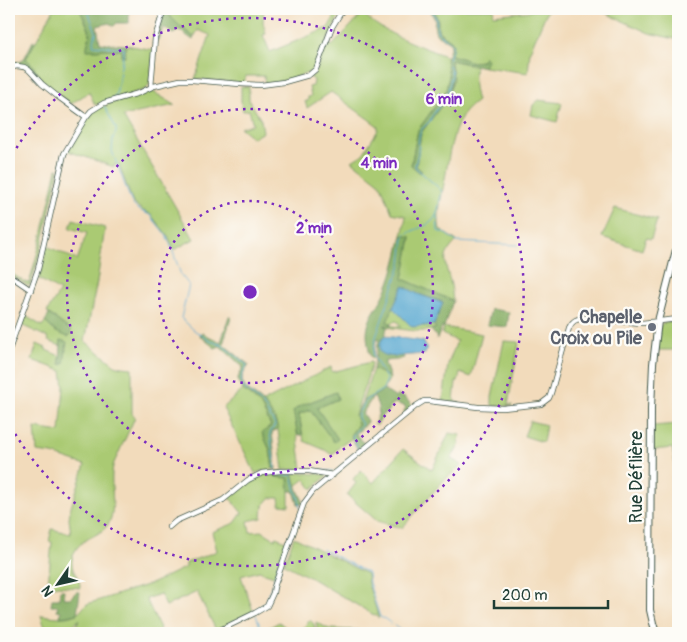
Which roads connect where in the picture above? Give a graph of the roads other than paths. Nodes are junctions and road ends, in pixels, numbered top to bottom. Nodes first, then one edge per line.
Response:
1 (164, 9) edge
2 (343, 9) edge
3 (9, 68) edge
4 (151, 87) junction
5 (86, 117) junction
6 (678, 242) edge
7 (9, 275) edge
8 (31, 290) junction
9 (678, 319) edge
10 (658, 321) junction
11 (9, 350) edge
12 (333, 475) junction
13 (169, 527) dead end
14 (214, 633) edge
15 (656, 633) edge

1 - 4 street
2 - 4 street
3 - 5 street
4 - 5 street
5 - 8 street
6 - 10 street, Rue Déflière
7 - 8 street
8 - 11 street
9 - 10 street
10 - 12 street
10 - 15 street, Rue Déflière
12 - 13 street
12 - 14 street

